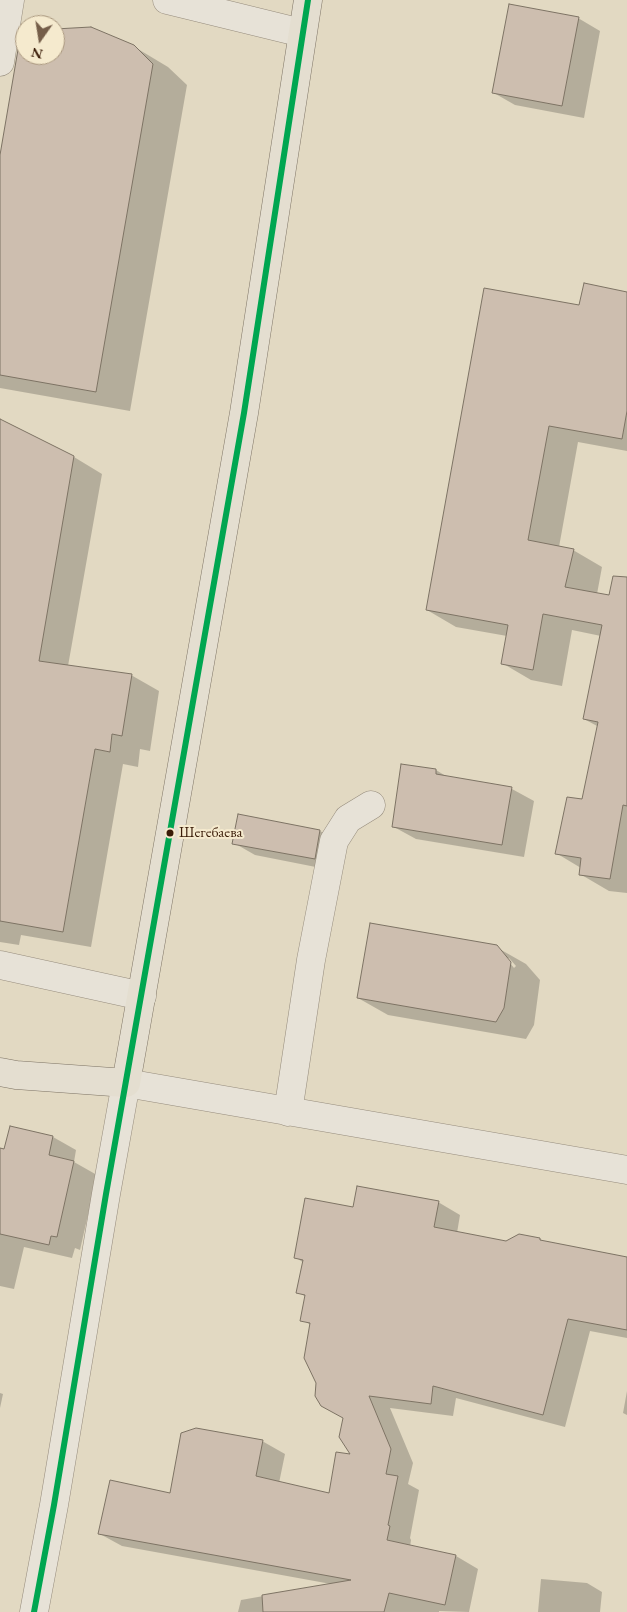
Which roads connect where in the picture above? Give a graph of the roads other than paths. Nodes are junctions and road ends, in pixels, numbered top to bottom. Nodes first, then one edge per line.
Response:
1 (10, 0) edge
2 (167, 0) edge
3 (308, 0) edge
4 (302, 33) junction
5 (0, 62) edge
6 (371, 805) dead end
7 (0, 965) edge
8 (142, 996) junction
9 (0, 1072) edge
10 (126, 1083) junction
11 (288, 1112) junction
12 (627, 1170) edge
13 (34, 1612) edge

1 - 5 street
2 - 4 street
3 - 4 main road
4 - 8 main road
6 - 11 street
7 - 8 street
8 - 10 main road
9 - 10 main road
10 - 11 street
10 - 13 street
11 - 12 street

